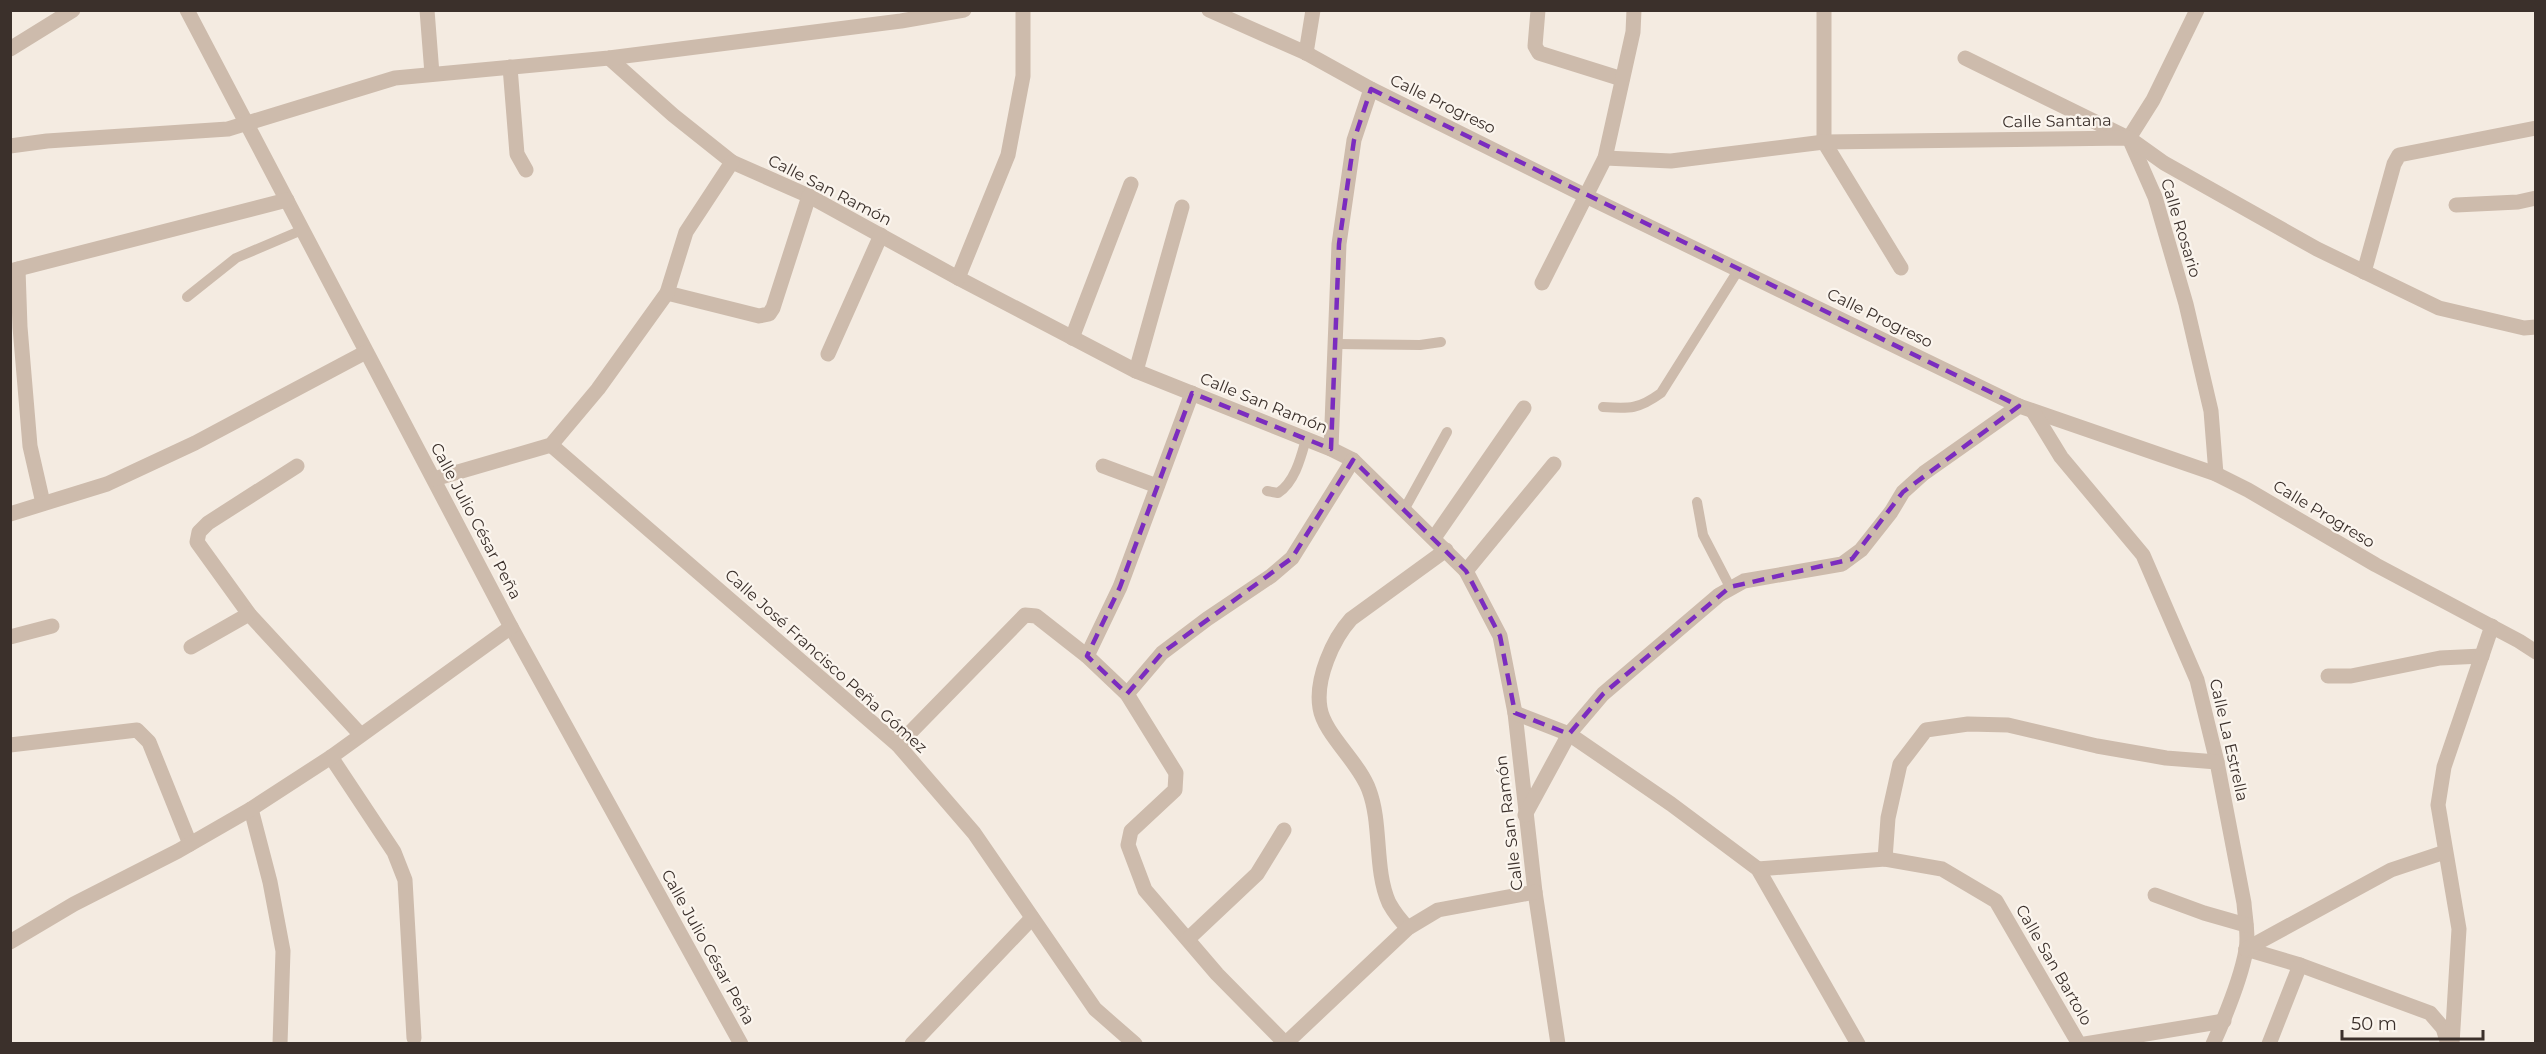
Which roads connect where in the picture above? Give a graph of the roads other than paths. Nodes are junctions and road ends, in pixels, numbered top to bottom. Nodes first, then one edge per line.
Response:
1 (73, 10) edge
2 (186, 10) edge
3 (427, 10) edge
4 (964, 10) edge
5 (1023, 10) edge
6 (1209, 10) edge
7 (1313, 10) edge
8 (1538, 10) edge
9 (1634, 10) edge
10 (1824, 10) edge
11 (2197, 10) edge
12 (10, 49) edge
13 (1306, 52) junction
14 (609, 58) junction
15 (1965, 58) dead end
16 (510, 67) junction
17 (432, 74) junction
18 (1623, 79) junction
19 (1371, 89) junction
20 (247, 124) junction
21 (2535, 128) edge
22 (2129, 138) junction
23 (1824, 142) junction
24 (10, 146) edge
25 (1605, 158) junction
26 (732, 162) junction
27 (526, 170) dead end
28 (1131, 184) dead end
29 (809, 196) junction
30 (1586, 196) junction
31 (2535, 198) edge
32 (287, 200) junction
33 (2456, 205) dead end
34 (1182, 207) dead end
35 (302, 230) junction
36 (881, 236) junction
37 (1901, 268) dead end
38 (1739, 269) junction
39 (14, 270) edge
40 (2364, 272) junction
41 (958, 278) junction
42 (1542, 283) dead end
43 (667, 293) junction
44 (187, 297) dead end
45 (2535, 327) edge
46 (1072, 338) junction
47 (1442, 342) dead end
48 (1336, 344) junction
49 (366, 352) junction
50 (828, 354) dead end
51 (1136, 371) junction
52 (1191, 393) junction
53 (2019, 406) junction
54 (1603, 407) dead end
55 (1524, 408) dead end
56 (2034, 413) junction
57 (1446, 432) dead end
58 (1306, 439) junction
59 (551, 445) junction
60 (1331, 448) junction
61 (1353, 460) junction
62 (1554, 464) dead end
63 (297, 466) dead end
64 (1103, 466) dead end
65 (2216, 474) junction
66 (434, 479) junction
67 (1157, 486) junction
68 (1266, 491) dead end
69 (1697, 502) dead end
70 (43, 503) junction
71 (1404, 510) junction
72 (10, 514) edge
73 (1434, 538) junction
74 (1446, 550) junction
75 (1466, 572) junction
76 (1730, 587) junction
77 (249, 614) junction
78 (52, 626) dead end
79 (2492, 626) junction
80 (511, 627) junction
81 (10, 637) edge
82 (191, 647) dead end
83 (2535, 652) edge
84 (1087, 656) junction
85 (2482, 656) junction
86 (2328, 676) dead end
87 (1127, 694) junction
88 (1515, 713) junction
89 (360, 734) junction
90 (1569, 734) junction
91 (10, 745) edge
92 (898, 745) junction
93 (331, 757) junction
94 (2217, 762) junction
95 (251, 809) junction
96 (1526, 815) junction
97 (1284, 830) dead end
98 (190, 844) junction
99 (2445, 852) junction
100 (1885, 859) junction
101 (1758, 869) junction
102 (1535, 892) junction
103 (2155, 895) dead end
104 (1032, 918) junction
105 (2246, 925) junction
106 (1408, 928) junction
107 (1188, 939) junction
108 (10, 942) edge
109 (2246, 949) junction
110 (2300, 965) junction
111 (2223, 1021) junction
112 (414, 1038) dead end
113 (1285, 1043) edge
114 (280, 1044) edge
115 (741, 1044) edge
116 (912, 1044) edge
117 (1135, 1044) edge
118 (1558, 1044) edge
119 (1858, 1044) edge
120 (2079, 1044) edge
121 (2085, 1044) edge
122 (2213, 1044) edge
123 (2269, 1044) edge
124 (2450, 1044) edge

1 - 12 street
2 - 20 street, Calle Julio César Peña
3 - 17 street
4 - 14 street
5 - 41 street
6 - 13 street, Calle Progreso
7 - 13 street
8 - 18 street
9 - 18 street
10 - 23 street
11 - 22 street
13 - 19 street, Calle Progreso
14 - 16 street
14 - 26 street, Calle San Ramón
15 - 22 street
16 - 17 street
16 - 27 street
17 - 20 street
18 - 25 street
19 - 30 street, Calle Progreso
19 - 48 street
20 - 24 street
20 - 32 street, Calle Julio César Peña
21 - 40 street
22 - 23 street, Calle Santana
22 - 40 street, Calle Santana
22 - 65 street, Calle Rosario
23 - 25 street, Calle Santana
23 - 37 street
25 - 30 street
26 - 29 street, Calle San Ramón
26 - 43 street
28 - 46 street
29 - 36 street, Calle San Ramón
29 - 43 street
30 - 38 street, Calle Progreso
30 - 42 street
31 - 33 street
32 - 35 street, Calle Julio César Peña
32 - 39 street
34 - 51 street
35 - 44 lane
35 - 49 street, Calle Julio César Peña
36 - 41 street, Calle San Ramón
36 - 50 street
38 - 53 street, Calle Progreso
38 - 54 lane
39 - 70 street
40 - 45 street, Calle Santana
41 - 46 street, Calle San Ramón
43 - 59 street
46 - 51 street, Calle San Ramón
47 - 48 lane
48 - 60 street
49 - 66 street, Calle Julio César Peña
49 - 70 street
51 - 52 street, Calle San Ramón
52 - 58 street, Calle San Ramón
52 - 67 street
53 - 56 street, Calle Progreso
53 - 76 street
55 - 73 street
56 - 65 street, Calle Progreso
56 - 94 street, Calle La Estrella
57 - 71 lane
58 - 60 street, Calle San Ramón
58 - 68 lane
59 - 66 street
59 - 92 street, Calle José Francisco Peña Gómez
60 - 61 street, Calle San Ramón
61 - 71 street, Calle San Ramón
61 - 87 street
62 - 75 street
63 - 77 street
64 - 67 street
65 - 79 street, Calle Progreso
66 - 80 street, Calle Julio César Peña
67 - 84 street
69 - 76 lane
70 - 72 street
71 - 73 street, Calle San Ramón
73 - 74 street, Calle San Ramón
74 - 75 street, Calle San Ramón
74 - 106 street
75 - 88 street, Calle San Ramón
76 - 90 street
77 - 82 street
77 - 89 street
78 - 81 street
79 - 83 street, Calle Progreso
79 - 85 street
80 - 89 street
80 - 115 street, Calle Julio César Peña
84 - 87 street
84 - 92 street
85 - 86 street
85 - 99 street
87 - 107 street
88 - 90 street
88 - 96 street, Calle San Ramón
89 - 93 street
90 - 96 street
90 - 101 street
91 - 98 street
92 - 104 street, Calle José Francisco Peña Gómez
93 - 95 street
93 - 112 street
94 - 100 street
94 - 105 street, Calle La Estrella
95 - 98 street
95 - 114 street
96 - 102 street, Calle San Ramón
97 - 107 street
98 - 108 street
99 - 109 street
99 - 124 street
100 - 101 street, Calle San Bartolo
100 - 120 street, Calle San Bartolo
101 - 119 street
102 - 106 street
102 - 118 street, Calle San Ramón
103 - 105 street
104 - 116 street
104 - 117 street, Calle José Francisco Peña Gómez
105 - 109 street, Calle La Estrella
106 - 113 street
107 - 113 street
109 - 110 street
109 - 111 street, Calle La Estrella
110 - 123 street
110 - 124 street
111 - 121 street
111 - 122 street, Calle La Estrella

